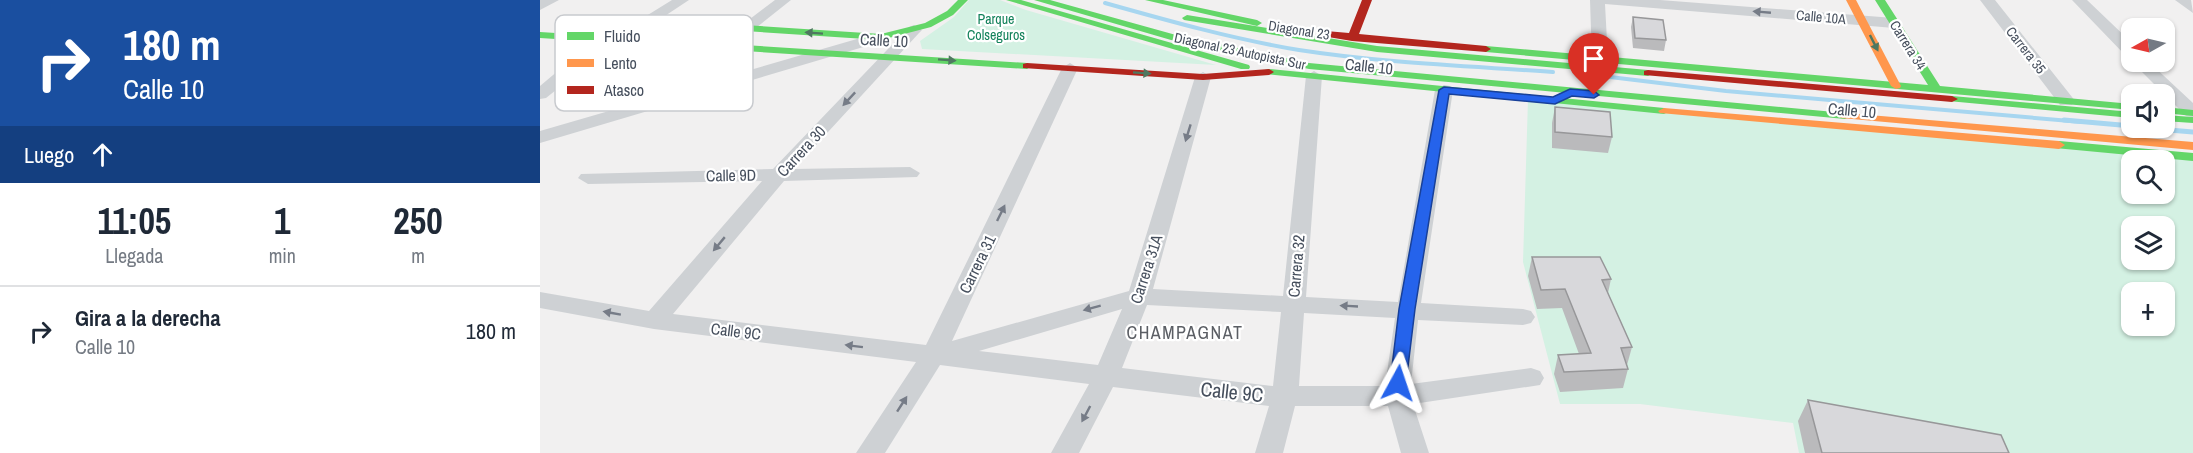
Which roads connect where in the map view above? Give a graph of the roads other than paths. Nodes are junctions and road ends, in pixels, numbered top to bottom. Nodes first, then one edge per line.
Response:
1 (552, 0) edge
2 (682, 0) edge
3 (784, 0) edge
4 (963, 0) edge
5 (1011, 0) edge
6 (1039, 0) edge
7 (1367, 0) edge
8 (1597, 0) edge
9 (1604, 0) edge
10 (1851, 0) edge
11 (1880, 0) edge
12 (1987, 0) edge
13 (2079, 0) edge
14 (2182, 0) edge
15 (1144, 3) edge
16 (1708, 4) edge
17 (2193, 9) edge
18 (544, 13) edge
19 (1065, 13) junction
20 (657, 15) edge
21 (1862, 21) junction
22 (753, 23) edge
23 (1894, 23) junction
24 (753, 28) edge
25 (914, 30) junction
26 (540, 35) edge
27 (555, 36) edge
28 (881, 37) junction
29 (1352, 38) junction
30 (2121, 42) edge
31 (753, 49) edge
32 (1447, 51) junction
33 (821, 53) junction
34 (889, 56) junction
35 (1600, 60) junction
36 (1070, 68) junction
37 (1258, 71) junction
38 (2150, 72) edge
39 (753, 73) edge
40 (1314, 76) junction
41 (1203, 77) junction
42 (555, 82) edge
43 (1445, 86) junction
44 (1896, 86) junction
45 (1534, 89) junction
46 (1936, 89) junction
47 (1570, 93) junction
48 (540, 94) edge
49 (1553, 101) junction
50 (2066, 101) junction
51 (2121, 106) edge
52 (627, 111) edge
53 (2175, 112) edge
54 (2121, 114) edge
55 (2192, 115) edge
56 (2175, 117) edge
57 (540, 137) edge
58 (2158, 143) junction
59 (2193, 146) edge
60 (2193, 152) edge
61 (2193, 157) edge
62 (910, 173) dead end
63 (779, 174) junction
64 (588, 178) dead end
65 (1139, 296) junction
66 (540, 300) edge
67 (1293, 303) junction
68 (1407, 309) junction
69 (1523, 317) dead end
70 (654, 320) junction
71 (933, 356) junction
72 (1105, 378) junction
73 (1531, 378) dead end
74 (1398, 396) junction
75 (1285, 397) junction
76 (870, 453) edge
77 (1065, 453) edge
78 (1269, 453) edge
79 (1415, 453) edge

1 - 18 street
2 - 20 street
3 - 22 street
4 - 25 street, Carrera 30
5 - 19 street
6 - 19 street, Diagonal 23 Autopista Sur
7 - 29 street
8 - 35 street
9 - 16 street, Calle 10A
10 - 21 street, Carrera 34
11 - 23 street, Carrera 34
12 - 50 street, Carrera 35
13 - 30 street
14 - 17 street
15 - 29 street, Diagonal 23
15 - 32 street, Diagonal 23 Autopista Sur
21 -> 16 street, Calle 10A
19 - 37 street
19 - 43 street, Diagonal 23 Autopista Sur
21 - 23 street, Calle 10A
21 -> 44 street, Carrera 34
23 - 46 street, Carrera 34
28 -> 24 street, Calle 10
25 - 28 street, Calle 10
25 - 34 street, Carrera 30
26 - 27 street, Calle 10
28 - 33 street
29 - 32 street, Diagonal 23
31 - 33 street, Calle 10
32 - 35 street, Calle 10
32 - 54 street, Calle 10
33 - 34 street, Calle 10
33 - 39 street
34 -> 36 street, Calle 10
34 -> 63 street, Carrera 30
35 - 44 street, Calle 10
36 -> 41 street, Calle 10
71 -> 36 street, Carrera 31
37 - 40 street, Calle 10
37 - 41 street, Calle 10
38 - 55 street
40 - 43 street, Calle 10
40 - 67 street, Carrera 32
41 -> 65 street, Carrera 31A
42 - 48 street
43 - 45 street, Calle 10
43 - 49 street, Calle 10
43 - 68 street
44 - 46 street, Calle 10
45 - 47 street, Calle 10
45 - 49 street
46 - 50 street, Calle 10
47 - 49 street
47 - 58 street, Calle 10
49 - 61 street, Calle 10
50 - 51 street, Calle 10
52 - 57 street
53 - 55 street
55 - 56 street
58 - 59 street, Calle 10
58 - 60 street
62 - 63 street, Calle 9D
63 - 64 street, Calle 9D
63 -> 70 street, Carrera 30
65 - 67 street, Calle 9C
65 -> 71 street, Calle 9C
65 - 72 street, Carrera 31A
70 -> 66 street, Calle 9C
68 -> 67 street, Calle 9C
67 - 75 street, Carrera 32
68 - 69 street, Calle 9C
68 - 74 street
71 -> 70 street, Calle 9C
71 - 72 street, Calle 9C
76 -> 71 street, Carrera 31
72 - 75 street, Calle 9C
72 -> 77 street, Carrera 31A
73 - 74 street, Calle 9C
74 - 75 street, Calle 9C
74 - 79 street
75 - 78 street, Carrera 32

